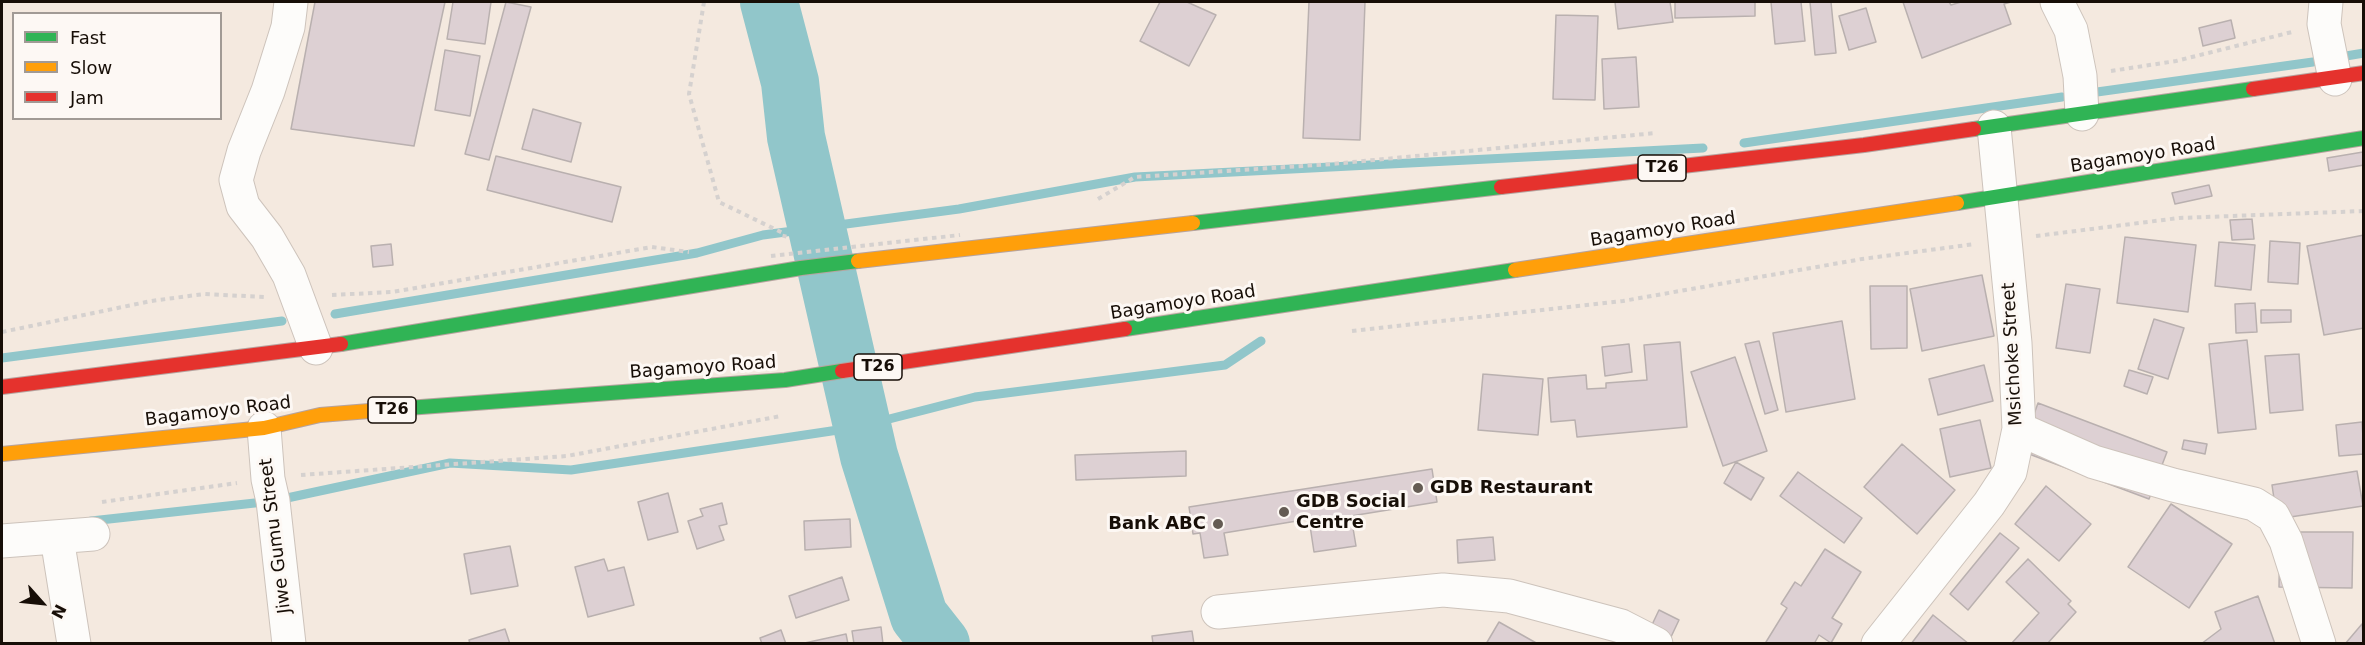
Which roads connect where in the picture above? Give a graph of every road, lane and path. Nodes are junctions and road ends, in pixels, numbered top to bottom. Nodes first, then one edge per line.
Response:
1 (291, 2) edge
2 (704, 2) edge
3 (2057, 2) edge
4 (2325, 13) edge
5 (2080, 76) junction
6 (2349, 76) edge
7 (2082, 114) junction
8 (1994, 127) junction
9 (1665, 132) dead end
10 (2364, 138) edge
11 (2002, 196) junction
12 (1095, 201) dead end
13 (2364, 211) edge
14 (972, 233) dead end
15 (2006, 240) junction
16 (959, 242) junction
17 (697, 253) dead end
18 (761, 256) dead end
19 (773, 273) junction
20 (298, 296) junction
21 (2, 332) edge
22 (1343, 332) dead end
23 (316, 348) junction
24 (2, 387) edge
25 (789, 415) dead end
26 (264, 428) junction
27 (2019, 429) junction
28 (2, 454) edge
29 (567, 456) dead end
30 (93, 534) dead end
31 (57, 538) junction
32 (2, 541) edge
33 (1218, 612) dead end
34 (74, 644) edge
35 (289, 644) edge
36 (1656, 644) edge
37 (1878, 644) edge
38 (2319, 644) edge

1 - 20 street
2 - 19 path
3 - 5 street
4 - 5 path
4 - 6 street
5 - 7 street
6 - 7 highway, T26
7 - 8 highway, T26
8 - 11 street, Msichoke Street
8 - 16 highway, T26
9 - 12 path
10 - 11 highway, Bagamoyo Road / T26
11 - 15 street, Msichoke Street
11 - 26 highway, Bagamoyo Road / T26
13 - 15 path
14 - 16 path
15 - 22 path
15 - 27 street, Msichoke Street
16 - 18 path, bridge
16 - 19 highway, T26
17 - 20 path
19 - 23 highway, T26
20 - 21 path
20 - 23 street
23 - 24 highway, T26
25 - 29 path
26 - 28 highway, Bagamoyo Road / T26
26 - 35 street, Jiwe Gumu Street
27 - 37 street, Msichoke Street
27 - 38 street
30 - 31 street
31 - 32 street
31 - 34 street
33 - 36 street

